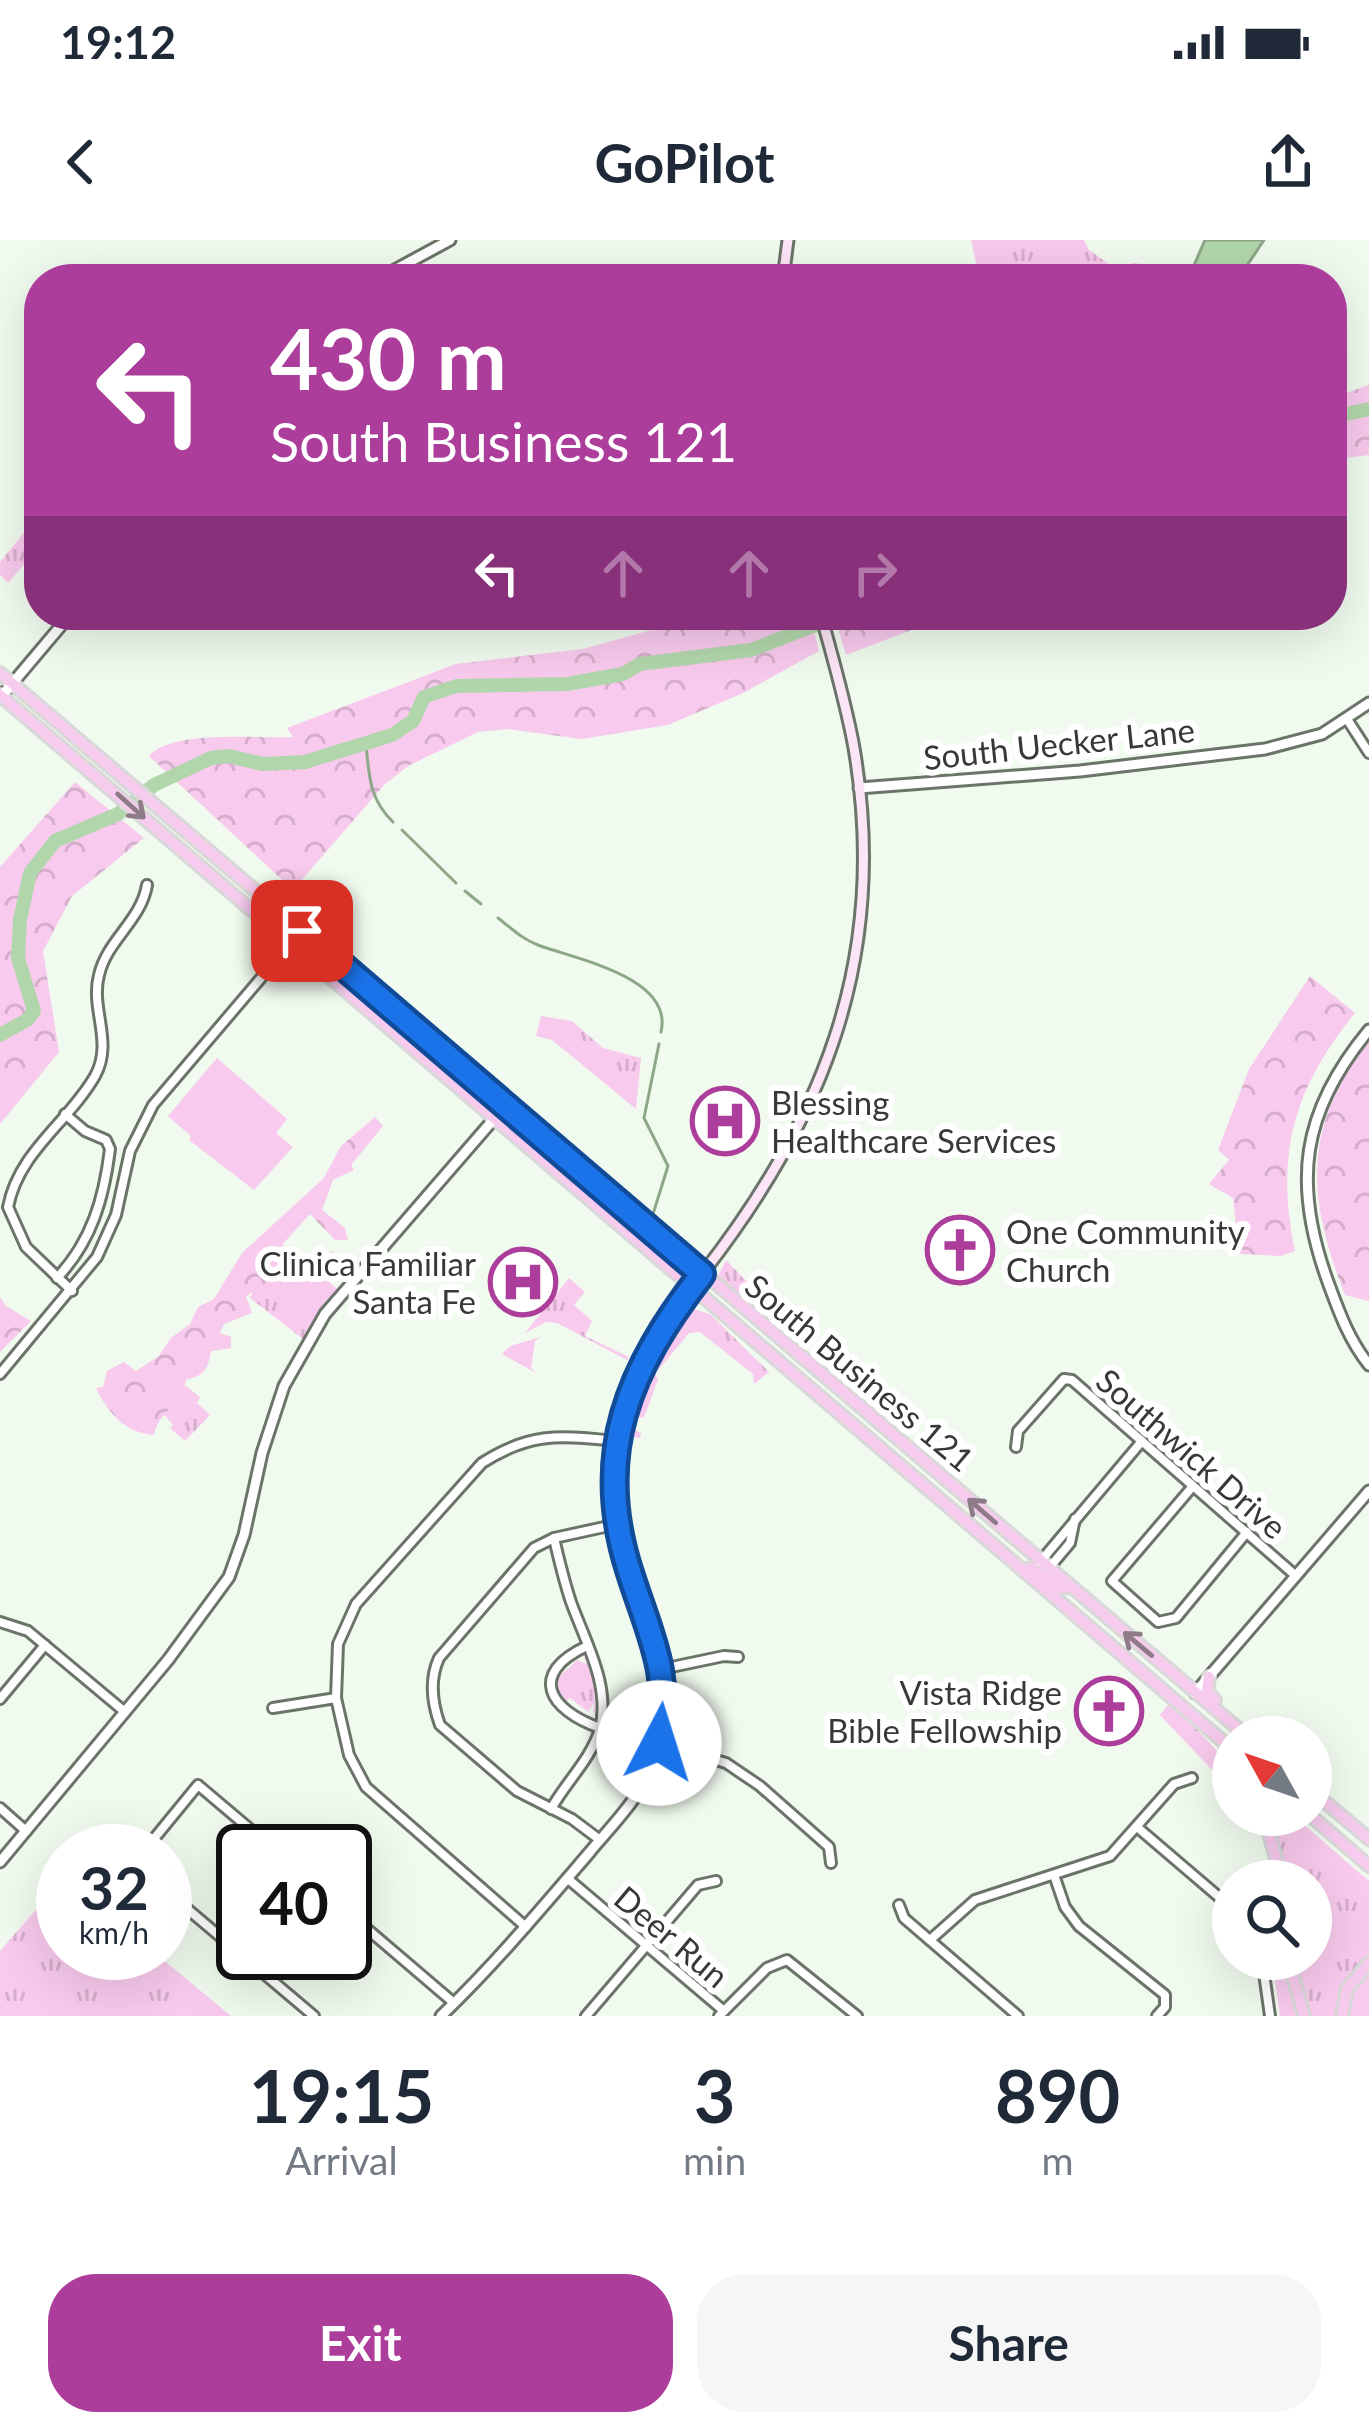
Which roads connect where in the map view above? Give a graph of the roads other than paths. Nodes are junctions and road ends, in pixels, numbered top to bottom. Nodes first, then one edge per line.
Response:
1 (450, 240) edge
2 (406, 264) edge
3 (57, 630) edge
4 (825, 630) edge
5 (0, 673) edge
6 (13, 683) junction
7 (0, 697) edge
8 (1369, 703) edge
9 (1347, 719) junction
10 (1369, 753) edge
11 (859, 788) junction
12 (147, 885) dead end
13 (302, 931) junction
14 (288, 946) junction
15 (1369, 1030) edge
16 (506, 1105) junction
17 (65, 1114) junction
18 (494, 1120) junction
19 (702, 1274) junction
20 (57, 1278) junction
21 (692, 1288) junction
22 (72, 1291) junction
23 (1369, 1365) edge
24 (0, 1374) edge
25 (866, 1412) junction
26 (854, 1426) junction
27 (617, 1441) junction
28 (1142, 1441) junction
29 (1016, 1448) dead end
30 (1193, 1486) junction
31 (1369, 1491) edge
32 (618, 1524) junction
33 (1246, 1532) junction
34 (554, 1538) junction
35 (1044, 1565) junction
36 (1023, 1570) junction
37 (1296, 1576) junction
38 (1070, 1587) junction
39 (0, 1622) edge
40 (45, 1645) junction
41 (587, 1646) junction
42 (738, 1657) dead end
43 (662, 1670) junction
44 (1146, 1676) junction
45 (1209, 1677) junction
46 (1195, 1693) junction
47 (0, 1699) edge
48 (336, 1699) junction
49 (273, 1708) dead end
50 (125, 1712) junction
51 (1224, 1716) edge
52 (1225, 1716) edge
53 (1201, 1722) junction
54 (600, 1728) junction
55 (1212, 1732) edge
56 (1212, 1735) edge
57 (659, 1743) junction
58 (1192, 1778) dead end
59 (1332, 1806) edge
60 (0, 1808) edge
61 (551, 1809) junction
62 (166, 1824) edge
63 (244, 1824) edge
64 (1137, 1827) junction
65 (26, 1831) junction
66 (1332, 1834) edge
67 (1369, 1835) edge
68 (600, 1840) junction
69 (0, 1862) edge
70 (832, 1863) dead end
71 (1369, 1866) edge
72 (1054, 1874) junction
73 (567, 1878) junction
74 (716, 1881) dead end
75 (1212, 1891) edge
76 (899, 1905) dead end
77 (192, 1913) edge
78 (526, 1927) junction
79 (372, 1933) edge
80 (930, 1940) junction
81 (646, 1945) junction
82 (1369, 1963) edge
83 (1265, 1980) edge
84 (1294, 1980) edge
85 (454, 2003) junction
86 (722, 2013) edge
87 (314, 2016) edge
88 (441, 2016) edge
89 (586, 2016) edge
90 (857, 2016) edge
91 (1018, 2016) edge
92 (1157, 2016) edge
93 (1270, 2016) edge
94 (1304, 2016) edge
95 (1342, 2016) edge

1 - 2 street
3 - 6 street
4 - 11 main road
5 - 6 main road, South Business 121
6 - 7 street
6 - 13 main road, South Business 121
7 -> 14 main road, South Business 121
8 - 9 street, South Uecker Lane
9 - 10 street
9 - 11 street, South Uecker Lane
11 - 19 main road
12 - 17 street
13 - 14 street
13 - 16 main road, South Business 121
14 - 18 main road, South Business 121
14 - 22 street
15 - 23 street
16 - 18 street
16 - 19 main road, South Business 121
17 - 20 street
17 - 20 street
18 - 21 main road, South Business 121
18 - 50 street
19 - 21 main road
19 - 25 main road, South Business 121
20 - 22 street
21 - 26 main road, South Business 121
21 - 27 street
22 - 24 street
25 - 26 main road
35 -> 25 main road, South Business 121
26 - 36 main road, South Business 121
27 - 32 street
27 - 48 street
28 - 29 street, Southwick Drive
28 - 30 street, Southwick Drive
28 - 35 street
30 - 33 street, Southwick Drive
30 - 33 street
31 - 37 street
32 - 34 street
32 - 43 street
33 - 37 street, Southwick Drive
34 - 41 street
34 - 61 street
35 - 38 main road, South Business 121
36 - 38 main road
36 - 44 main road, South Business 121
37 - 45 street
46 -> 38 main road, South Business 121
39 - 40 street
40 - 47 street
40 - 50 street
41 - 54 street
41 - 54 street
42 - 43 street
43 - 57 street
44 - 46 main road
44 - 53 main road, South Business 121
45 - 46 street
45 - 52 main road
46 - 51 main road, South Business 121
48 - 49 street
48 - 78 street
50 - 65 street
53 - 55 main road, South Business 121
53 - 56 main road
54 - 61 street
57 - 68 street
57 - 70 street
58 - 64 street
59 - 67 main road
60 - 65 street
61 - 68 street
62 - 63 street
64 - 72 street
64 - 75 street
65 - 69 street
66 - 71 main road
68 - 73 street
72 - 80 street
72 - 92 street
73 - 78 street
73 - 81 street, Deer Run
74 - 81 street
76 - 80 street
77 - 87 street
78 - 85 street
79 - 85 street
80 - 91 street
81 - 86 street, Deer Run
81 - 89 street
82 - 95 main road
83 - 93 street
84 - 94 main road
85 - 88 street
86 - 90 street, Deer Run

